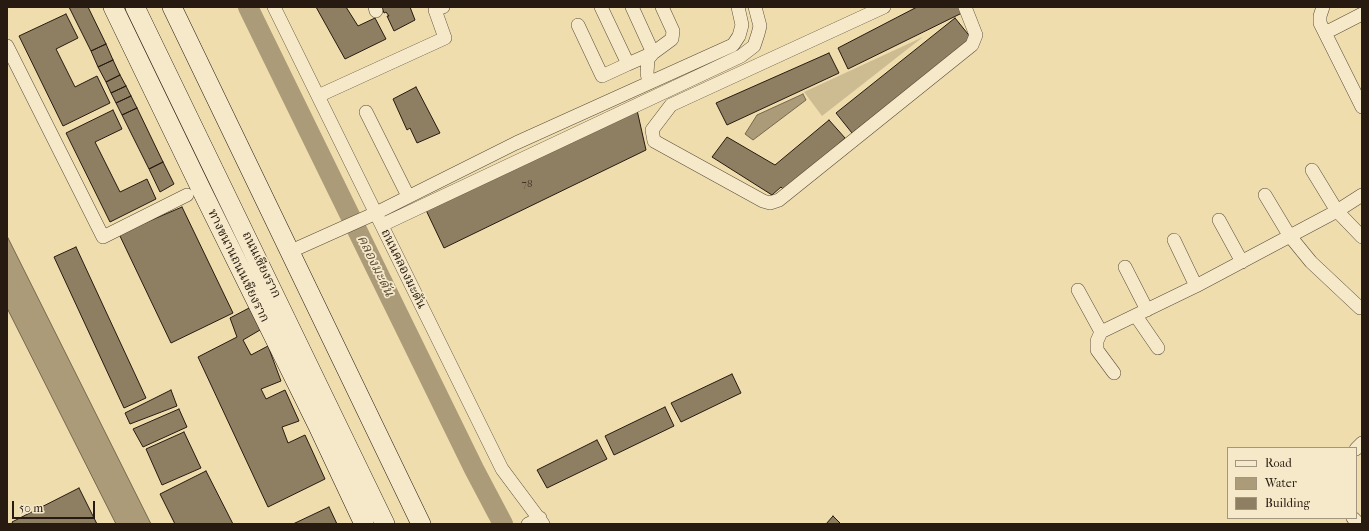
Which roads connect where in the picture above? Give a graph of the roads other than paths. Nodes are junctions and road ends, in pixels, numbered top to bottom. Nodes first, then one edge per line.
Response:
1 (114, 7) edge
2 (135, 7) edge
3 (172, 7) edge
4 (274, 7) edge
5 (443, 7) edge
6 (601, 7) edge
7 (632, 7) edge
8 (662, 7) edge
9 (738, 7) edge
10 (755, 7) edge
11 (884, 7) edge
12 (965, 7) edge
13 (1323, 7) edge
14 (1362, 14) edge
15 (578, 24) dead end
16 (742, 26) junction
17 (760, 26) junction
18 (1325, 33) junction
19 (733, 45) junction
20 (7, 46) edge
21 (653, 53) junction
22 (741, 56) junction
23 (628, 64) junction
24 (655, 80) junction
25 (666, 92) junction
26 (318, 96) junction
27 (671, 105) junction
28 (1362, 107) edge
29 (366, 112) dead end
30 (1312, 170) dead end
31 (187, 195) dead end
32 (1265, 195) dead end
33 (1362, 195) edge
34 (408, 196) junction
35 (1337, 212) junction
36 (372, 214) junction
37 (1218, 220) dead end
38 (382, 225) junction
39 (1290, 235) junction
40 (1362, 237) edge
41 (1174, 240) dead end
42 (289, 252) junction
43 (1242, 262) junction
44 (1125, 267) dead end
45 (1196, 286) junction
46 (1078, 290) dead end
47 (278, 302) junction
48 (1360, 308) dead end
49 (1142, 313) junction
50 (1101, 332) junction
51 (1158, 348) dead end
52 (1114, 373) dead end
53 (318, 426) junction
54 (536, 522) edge
55 (364, 524) edge
56 (386, 524) edge
57 (421, 524) edge

1 - 53 main road, ทางขนานถนนเชียงราก
2 - 47 main road, ถนนเชียงราก
3 - 42 main road
4 - 26 street, ถนนคลองมะดัน
5 - 26 street
6 - 23 street
7 - 21 street
8 - 21 street
9 - 16 street
10 - 17 street
11 - 27 street
12 - 27 street
13 - 18 street
14 - 18 street
15 - 23 street
16 - 17 street
16 - 19 street
17 - 22 street
18 - 28 street
19 - 22 street
19 - 24 street
20 - 31 street
21 - 23 street
21 - 24 street
22 - 25 street
24 - 25 street
24 - 34 street
25 - 27 street
25 - 38 street
26 - 36 street, ถนนคลองมะดัน
29 - 34 street
30 - 35 street
32 - 39 street
33 - 35 street
34 - 36 street
35 - 39 street
35 - 40 street
36 - 38 street, ถนนคลองมะดัน
36 - 42 street
37 - 43 street
38 - 54 street, ถนนคลองมะดัน
39 - 43 street
39 - 48 street
41 - 45 street
42 - 57 main road
43 - 45 street
44 - 49 street
45 - 49 street
46 - 50 street
47 - 53 main road
47 - 56 main road, ถนนเชียงราก
49 - 50 street
49 - 51 street
50 - 52 street
53 - 55 main road, ทางขนานถนนเชียงราก

